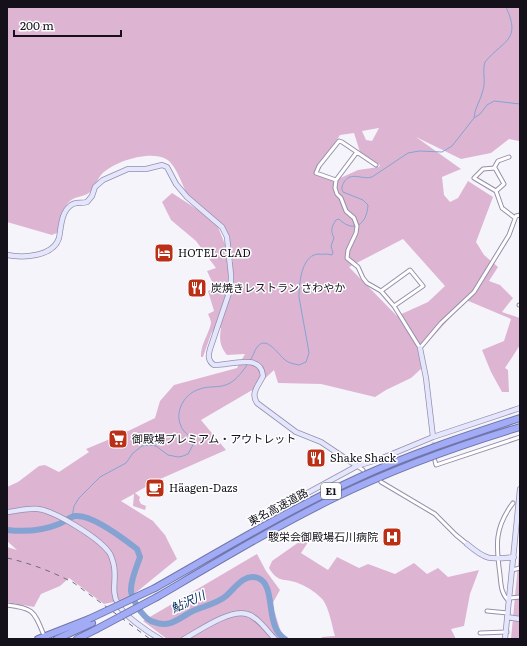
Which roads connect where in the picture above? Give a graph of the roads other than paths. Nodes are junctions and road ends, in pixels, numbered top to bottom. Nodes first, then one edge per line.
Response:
1 (357, 152) junction
2 (509, 157) dead end
3 (376, 165) dead end
4 (494, 168) junction
5 (336, 180) junction
6 (496, 191) junction
7 (520, 215) edge
8 (515, 218) junction
9 (7, 255) edge
10 (381, 291) junction
11 (394, 306) junction
12 (420, 348) junction
13 (520, 408) edge
14 (520, 418) edge
15 (519, 427) edge
16 (520, 437) edge
17 (433, 439) junction
18 (435, 461) dead end
19 (357, 466) junction
20 (363, 470) tunnel mouth
21 (381, 482) tunnel mouth
22 (520, 489) edge
23 (513, 503) dead end
24 (7, 512) edge
25 (258, 520) dead end
26 (467, 544) joint
27 (514, 557) junction
28 (497, 559) junction
29 (520, 568) edge
30 (512, 570) junction
31 (520, 597) edge
32 (509, 600) junction
33 (7, 605) edge
34 (487, 611) dead end
35 (508, 615) junction
36 (520, 619) edge
37 (90, 621) junction
38 (507, 632) junction
39 (43, 633) dead end
40 (480, 633) dead end
41 (79, 638) edge
42 (38, 639) edge
43 (57, 639) edge
44 (160, 639) edge
45 (184, 639) edge
46 (275, 639) edge
47 (505, 639) edge

1 - 3 street
1 - 5 street
1 - 5 street
2 - 4 street
4 - 6 street
4 - 6 street
5 - 10 street
6 - 8 street
7 - 8 street
8 - 12 street
9 - 19 street
10 - 11 street
10 - 11 street
11 - 12 street
12 - 17 street
13 - 17 street
14 - 37 highway, 東名高速道路 / E1, bridge
15 - 41 highway, 東名高速道路 / E1, bridge
16 - 18 street
17 - 19 street
19 - 20 street
19 - 25 street
21 - 26 street
22 - 27 street
23 - 28 street
24 - 44 street
26 - 28 street
27 - 28 street
27 - 30 street
28 - 32 street
29 - 30 street
30 - 32 street
31 - 32 street
32 - 35 street
33 - 39 street
34 - 35 street
35 - 36 street
35 - 38 street
37 - 42 highway
37 - 43 highway, 東名高速道路 / E1
38 - 40 street
38 - 47 street
45 - 46 street

